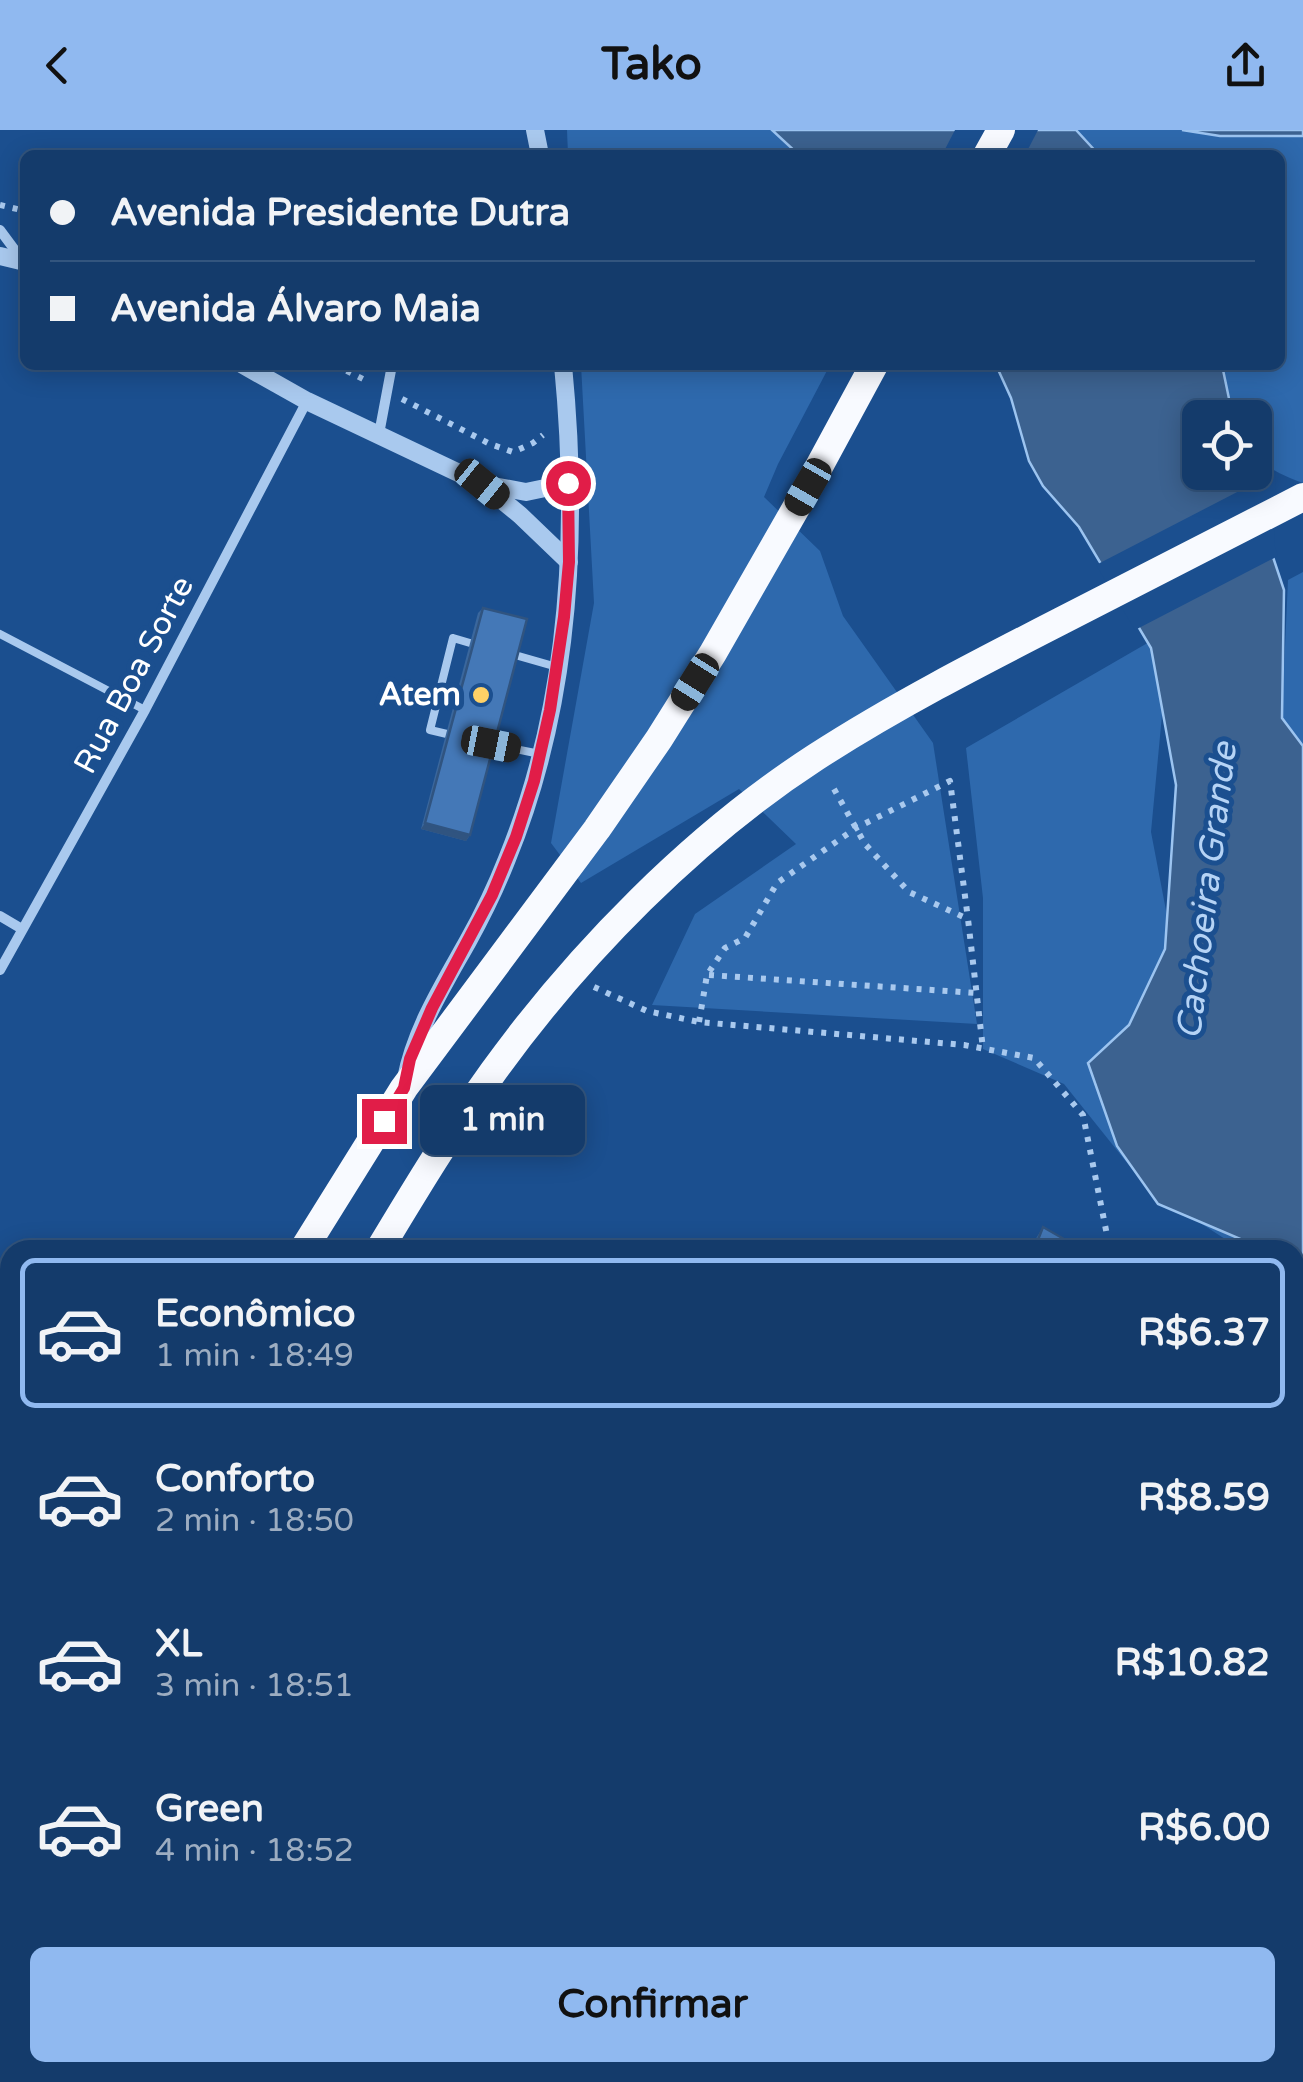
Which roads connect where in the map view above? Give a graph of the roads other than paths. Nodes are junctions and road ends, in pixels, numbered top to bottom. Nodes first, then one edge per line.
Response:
1 (0, 230) edge
2 (20, 257) edge
3 (252, 370) edge
4 (391, 370) edge
5 (563, 370) edge
6 (871, 370) edge
7 (308, 400) junction
8 (379, 434) junction
9 (568, 483) junction
10 (482, 484) junction
11 (1303, 498) edge
12 (569, 562) junction
13 (0, 634) edge
14 (470, 643) edge
15 (515, 655) edge
16 (557, 666) junction
17 (145, 710) junction
18 (446, 734) edge
19 (491, 744) edge
20 (540, 754) junction
21 (0, 916) edge
22 (22, 929) junction
23 (0, 970) edge
24 (404, 1088) junction
25 (309, 1240) edge
26 (385, 1240) edge

1 - 2 street
3 - 7 street
4 - 8 street
5 - 9 street
6 - 24 highway
7 - 8 street
7 - 17 street, Rua Boa Sorte
8 - 10 street
9 - 10 street
9 - 12 street
10 - 12 street
11 - 26 highway
12 - 16 street
13 - 17 lane
14 - 18 lane
15 - 16 lane
16 - 20 street
17 - 22 street, Rua Boa Sorte
19 - 20 lane
20 - 24 street
21 - 22 street
22 - 23 street, Rua Boa Sorte
24 - 25 highway

